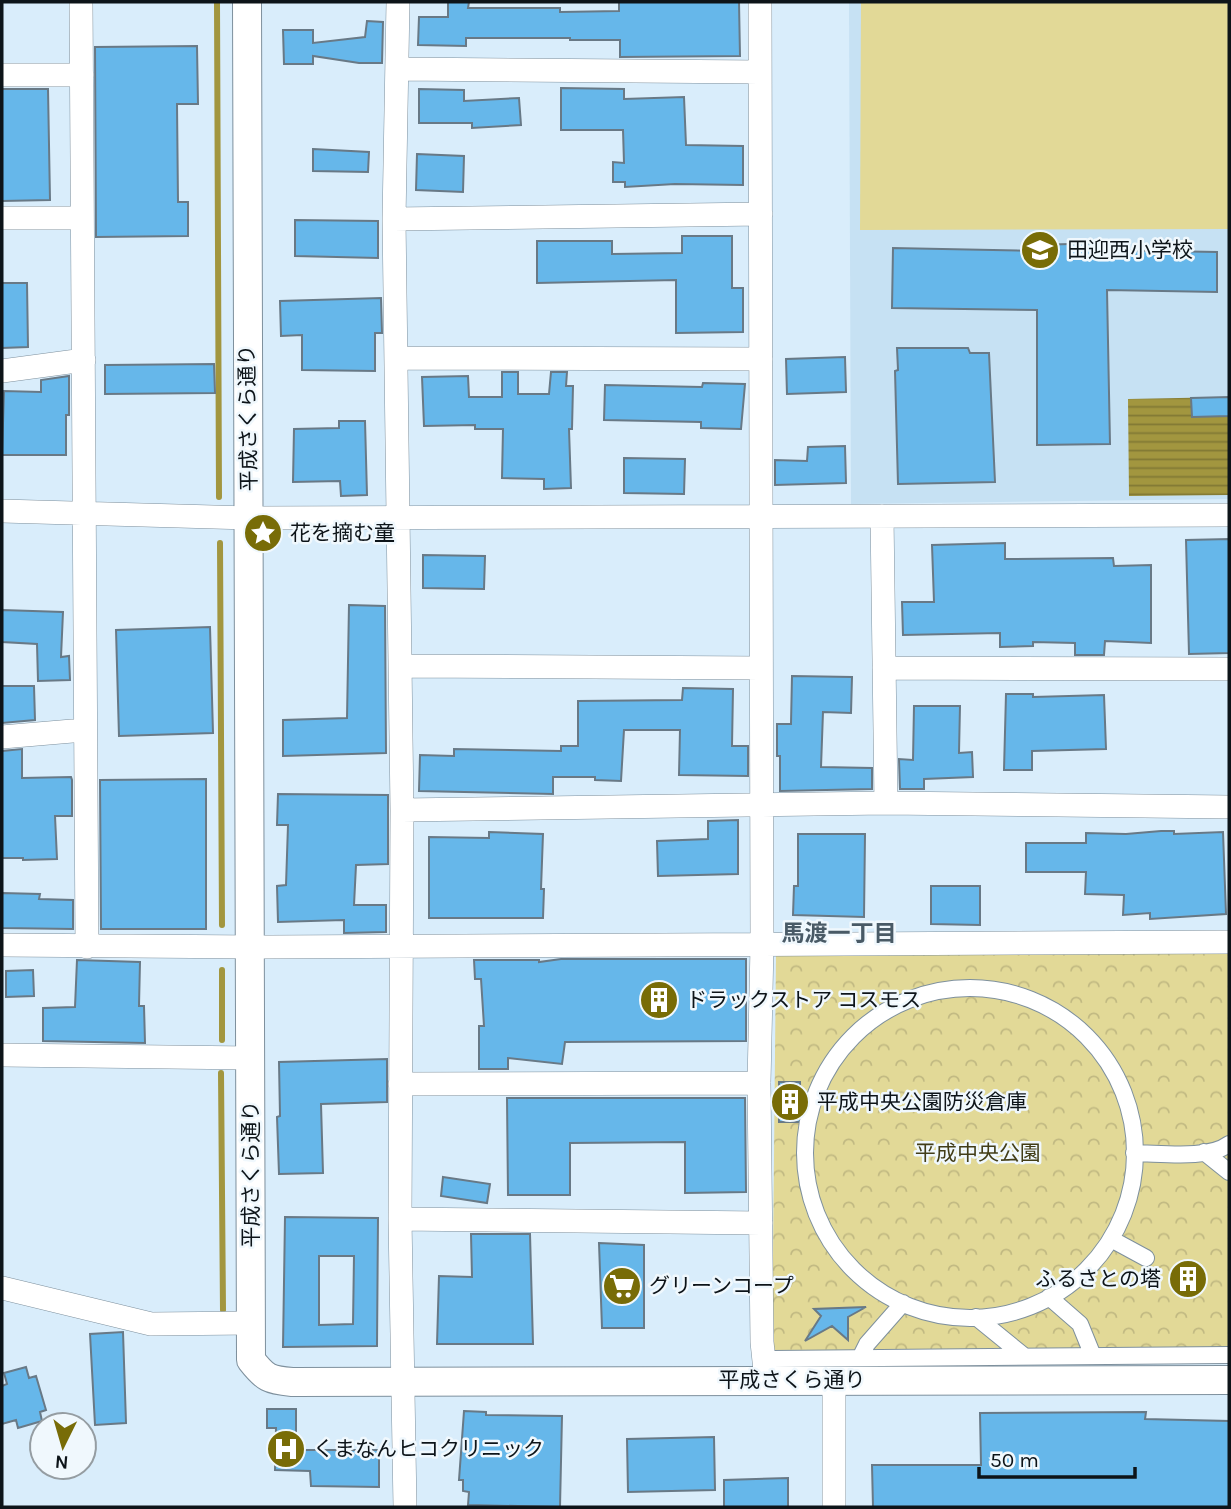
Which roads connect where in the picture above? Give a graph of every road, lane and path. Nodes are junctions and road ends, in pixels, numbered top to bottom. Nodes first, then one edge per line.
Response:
1 (81, 2) edge
2 (247, 2) edge
3 (398, 2) edge
4 (760, 2) edge
5 (399, 69) junction
6 (760, 72) junction
7 (2, 75) edge
8 (82, 75) junction
9 (761, 214) junction
10 (2, 218) edge
11 (82, 218) junction
12 (394, 219) junction
13 (397, 358) junction
14 (761, 359) junction
15 (85, 360) junction
16 (2, 371) edge
17 (2, 511) edge
18 (84, 513) junction
19 (1229, 515) edge
20 (882, 516) junction
21 (761, 517) junction
22 (249, 518) junction
23 (400, 518) junction
24 (401, 666) junction
25 (761, 668) junction
26 (884, 668) junction
27 (1229, 669) edge
28 (84, 730) junction
29 (2, 737) edge
30 (886, 803) junction
31 (762, 806) junction
32 (1229, 807) edge
33 (402, 810) junction
34 (1229, 942) edge
35 (2, 945) edge
36 (400, 946) junction
37 (762, 946) junction
38 (87, 947) junction
39 (249, 947) junction
40 (2, 1055) edge
41 (251, 1058) junction
42 (759, 1083) junction
43 (400, 1084) junction
44 (1229, 1143) edge
45 (1205, 1152) junction
46 (1134, 1153) junction
47 (1229, 1172) edge
48 (400, 1219) junction
49 (761, 1223) junction
50 (1111, 1239) junction
51 (1146, 1258) dead end
52 (2, 1288) edge
53 (1049, 1297) junction
54 (902, 1303) junction
55 (976, 1317) junction
56 (250, 1323) junction
57 (1229, 1354) edge
58 (1024, 1356) junction
59 (1093, 1356) junction
60 (860, 1358) junction
61 (769, 1369) junction
62 (404, 1380) junction
63 (834, 1380) junction
64 (1229, 1380) edge
65 (405, 1507) edge
66 (834, 1507) edge

1 - 8 street
2 - 22 street, 平成さくら通り
3 - 5 street
4 - 6 street
5 - 6 street
5 - 12 street
6 - 9 street
7 - 8 street
8 - 11 street
9 - 12 street
9 - 14 street
10 - 11 street
11 - 15 street
12 - 13 street
13 - 14 street
13 - 23 street
14 - 21 street
15 - 16 street
15 - 18 street
17 - 18 street
18 - 22 street
18 - 28 street
19 - 20 street
20 - 21 street
20 - 26 street
21 - 23 street
21 - 25 street
22 - 23 street
22 - 39 street, 平成さくら通り
23 - 24 street
24 - 25 street
24 - 33 street
25 - 31 street
26 - 27 street
26 - 30 street
28 - 29 street
28 - 38 street
30 - 31 street
30 - 32 street
31 - 33 street
31 - 37 street
33 - 36 street
34 - 37 street
35 - 38 street
36 - 37 street
36 - 39 street
36 - 43 street
37 - 42 street
38 - 39 street
39 - 41 street, 平成さくら通り
40 - 41 street
41 - 56 street, 平成さくら通り
42 - 43 street
42 - 49 street
43 - 48 street
44 - 45 street
45 - 46 street
45 - 47 street
46 - 50 street
46 - 54 street
48 - 49 street
48 - 62 street
49 - 61 street
50 - 51 street
50 - 53 street
52 - 56 street
53 - 55 street
53 - 59 street
54 - 55 street
54 - 60 street
55 - 58 street
56 - 62 street, 平成さくら通り
57 - 59 street
58 - 59 street
58 - 60 street
60 - 61 street
61 - 62 street, 平成さくら通り
61 - 63 street, 平成さくら通り
62 - 65 street
63 - 64 street, 平成さくら通り
63 - 66 street

